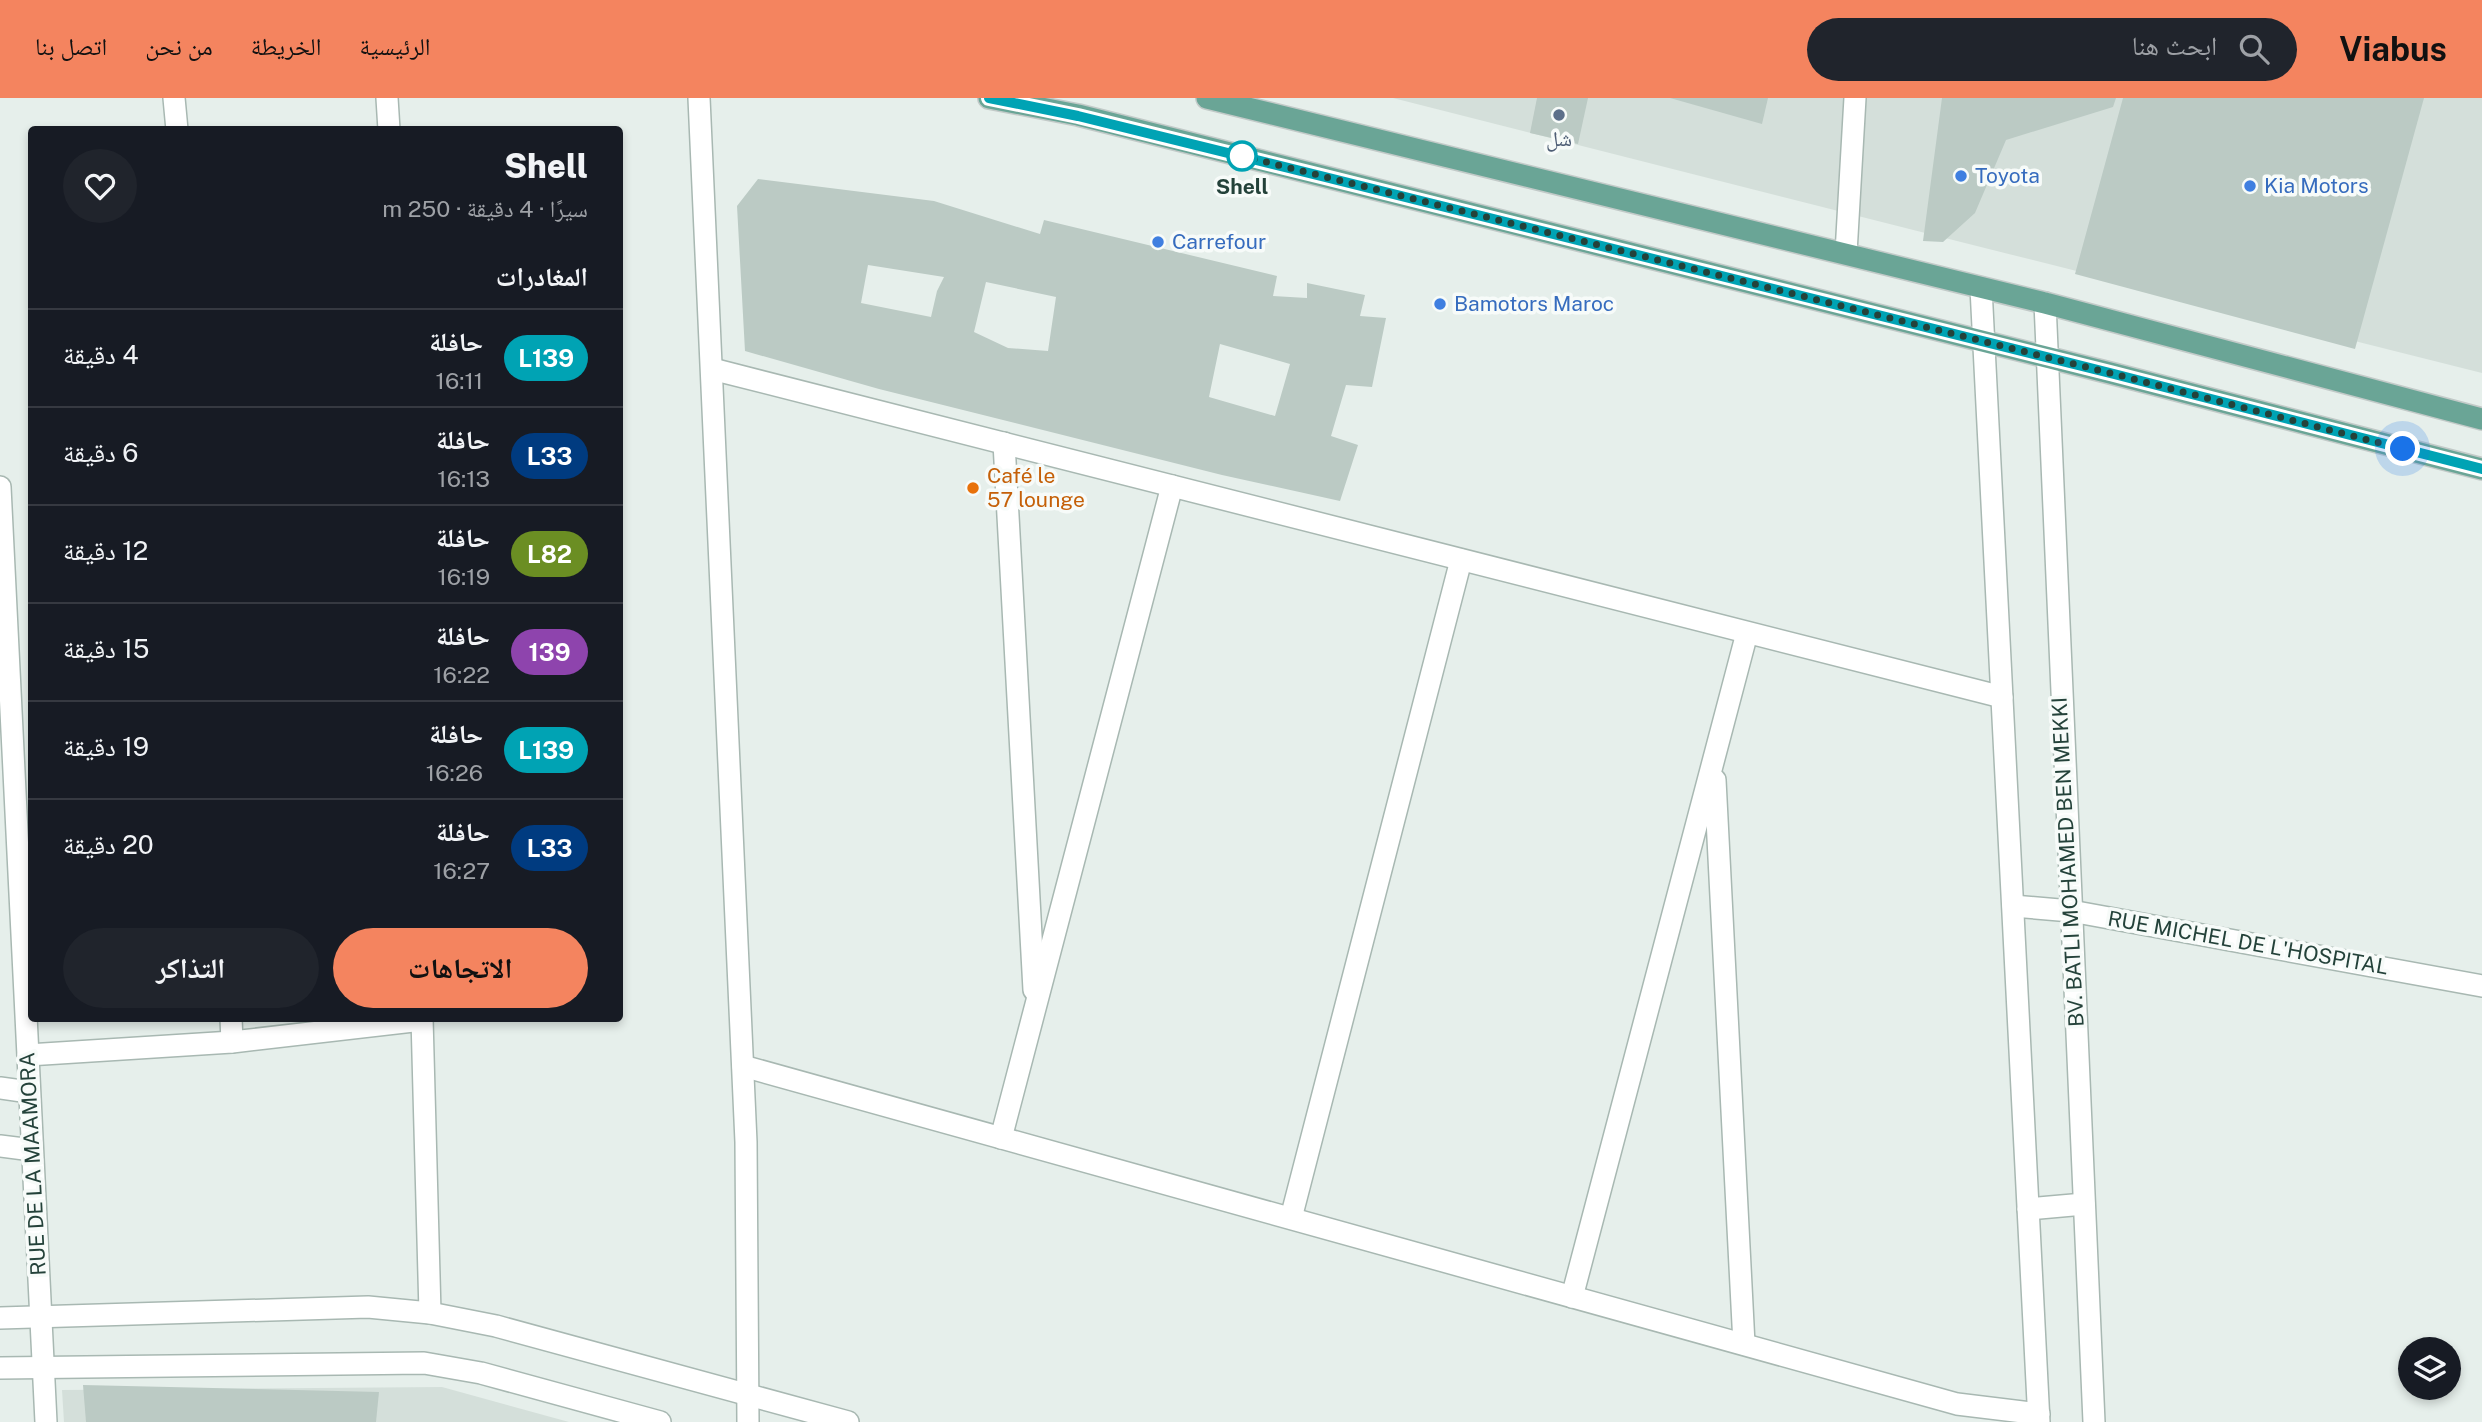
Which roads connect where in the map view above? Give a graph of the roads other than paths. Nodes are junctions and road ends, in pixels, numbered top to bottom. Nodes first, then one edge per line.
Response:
1 (174, 98) edge
2 (387, 98) edge
3 (699, 98) edge
4 (989, 98) edge
5 (1207, 98) edge
6 (1855, 98) edge
7 (177, 126) edge
8 (389, 126) edge
9 (1846, 253) junction
10 (1981, 288) junction
11 (2045, 303) junction
12 (1984, 342) junction
13 (2046, 358) junction
14 (712, 369) junction
15 (2482, 419) edge
16 (1004, 443) junction
17 (2482, 469) edge
18 (1172, 486) junction
19 (0, 488) edge
20 (1461, 560) junction
21 (2, 571) edge
22 (1747, 633) junction
23 (2002, 697) junction
24 (1714, 759) junction
25 (2013, 906) junction
26 (2071, 911) junction
27 (2482, 986) edge
28 (1035, 1010) junction
29 (231, 1022) edge
30 (397, 1022) edge
31 (422, 1022) edge
32 (232, 1042) junction
33 (28, 1055) junction
34 (743, 1066) junction
35 (0, 1088) edge
36 (29, 1092) junction
37 (1001, 1138) junction
38 (0, 1146) edge
39 (32, 1150) junction
40 (2084, 1204) junction
41 (2028, 1209) junction
42 (1291, 1218) junction
43 (1572, 1297) junction
44 (430, 1313) junction
45 (41, 1316) junction
46 (0, 1318) edge
47 (1744, 1344) junction
48 (43, 1367) junction
49 (0, 1368) edge
50 (748, 1395) junction
51 (2039, 1418) edge
52 (46, 1422) edge
53 (660, 1422) edge
54 (748, 1422) edge
55 (848, 1422) edge
56 (2094, 1422) edge

1 - 7 street
2 - 8 street
3 - 14 street
4 - 12 main road
5 - 9 main road
6 - 9 street
9 - 10 main road
10 - 11 main road
10 - 12 street
11 - 13 street, BV. BATLI MOHAMED BEN MEKKI
11 - 15 main road
12 - 13 main road
12 - 23 street
13 - 17 main road
13 - 26 street, BV. BATLI MOHAMED BEN MEKKI
14 - 16 street
14 - 34 street
16 - 18 street
16 - 28 street
18 - 20 street
18 - 28 street
19 - 21 street, RUE DE LA MAAMORA
20 - 22 street
20 - 42 street
21 - 33 street, RUE DE LA MAAMORA
22 - 23 street
22 - 24 street
23 - 25 street
24 - 43 street
24 - 47 street
25 - 26 street, RUE MICHEL DE L'HOSPITAL
25 - 41 street
26 - 27 street, RUE MICHEL DE L'HOSPITAL
26 - 40 street, BV. BATLI MOHAMED BEN MEKKI
28 - 37 street
29 - 32 street
30 - 32 street
31 - 44 street
32 - 33 street
33 - 36 street, RUE DE LA MAAMORA
34 - 37 street
34 - 50 street
35 - 36 street
36 - 39 street, RUE DE LA MAAMORA
37 - 42 street
38 - 39 street
39 - 45 street, RUE DE LA MAAMORA
40 - 41 street
40 - 56 street, BV. BATLI MOHAMED BEN MEKKI
41 - 51 street
42 - 43 street
43 - 47 street
44 - 45 street
44 - 50 street
45 - 46 street
45 - 48 street, RUE DE LA MAAMORA
47 - 51 street
48 - 49 street
48 - 52 street, RUE DE LA MAAMORA
48 - 53 street
50 - 54 street
50 - 55 street

